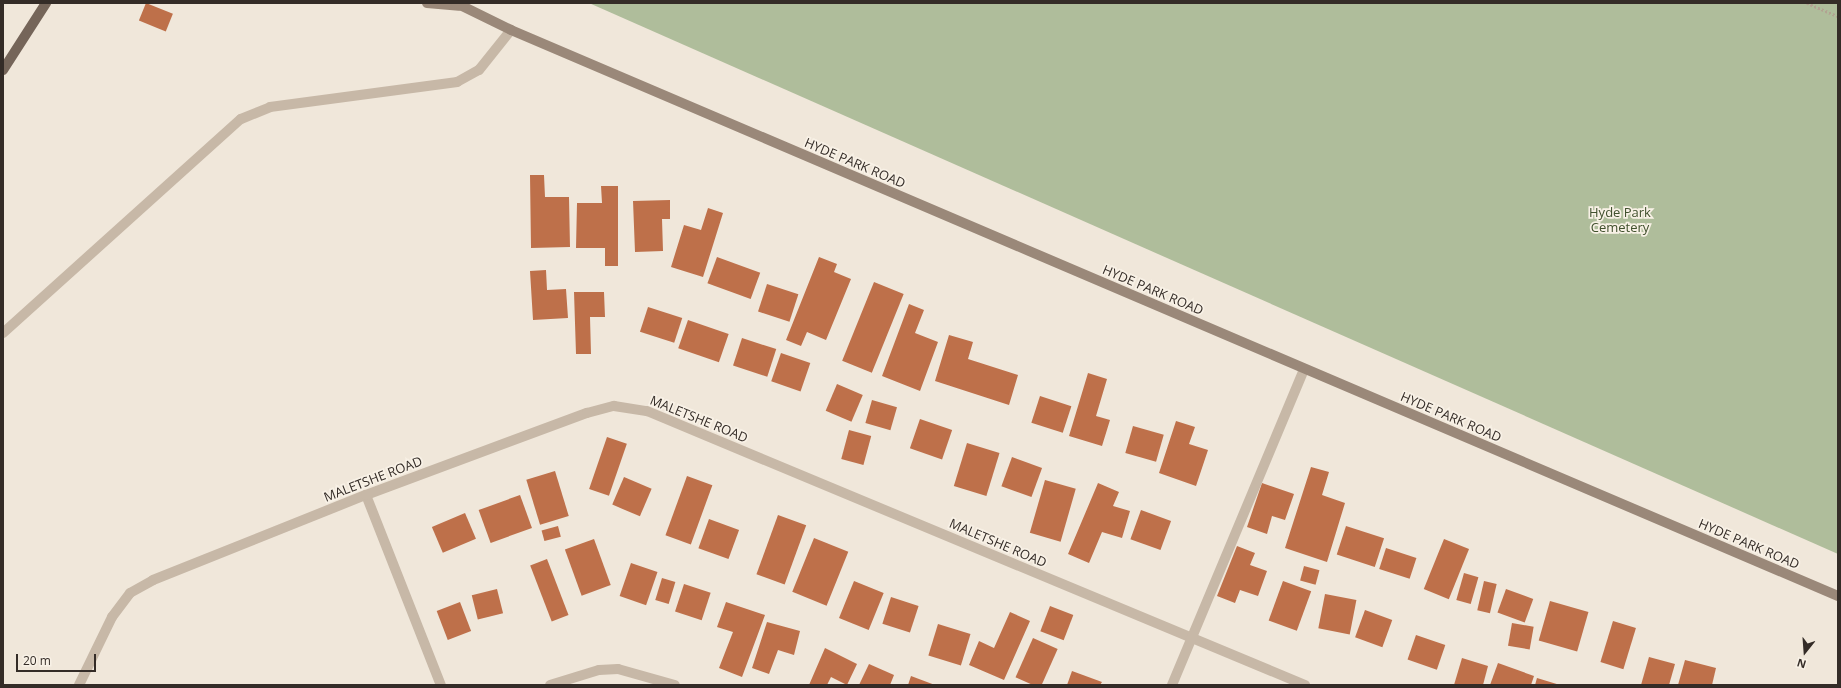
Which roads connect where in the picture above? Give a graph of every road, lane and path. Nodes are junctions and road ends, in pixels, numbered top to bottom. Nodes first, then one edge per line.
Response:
1 (53, 3) edge
2 (427, 3) edge
3 (1807, 3) edge
4 (458, 4) edge
5 (44, 6) edge
6 (1838, 16) edge
7 (511, 30) junction
8 (3, 70) edge
9 (3, 333) edge
10 (1304, 369) junction
11 (366, 495) junction
12 (1838, 596) edge
13 (1191, 637) junction
14 (657, 682) edge
15 (79, 685) edge
16 (441, 685) edge
17 (550, 685) edge
18 (675, 685) edge
19 (1172, 685) edge
20 (1305, 685) edge

1 - 5 main road
2 - 4 street, HYDE PARK ROAD
3 - 6 path
4 - 7 street, HYDE PARK ROAD
5 - 8 main road
7 - 9 street
7 - 10 street, HYDE PARK ROAD
10 - 12 street, HYDE PARK ROAD
10 - 13 street
11 - 13 street, MALETSHE ROAD
11 - 15 street, MALETSHE ROAD
11 - 16 street
13 - 19 street
13 - 20 street, MALETSHE ROAD
14 - 17 street
14 - 18 street

